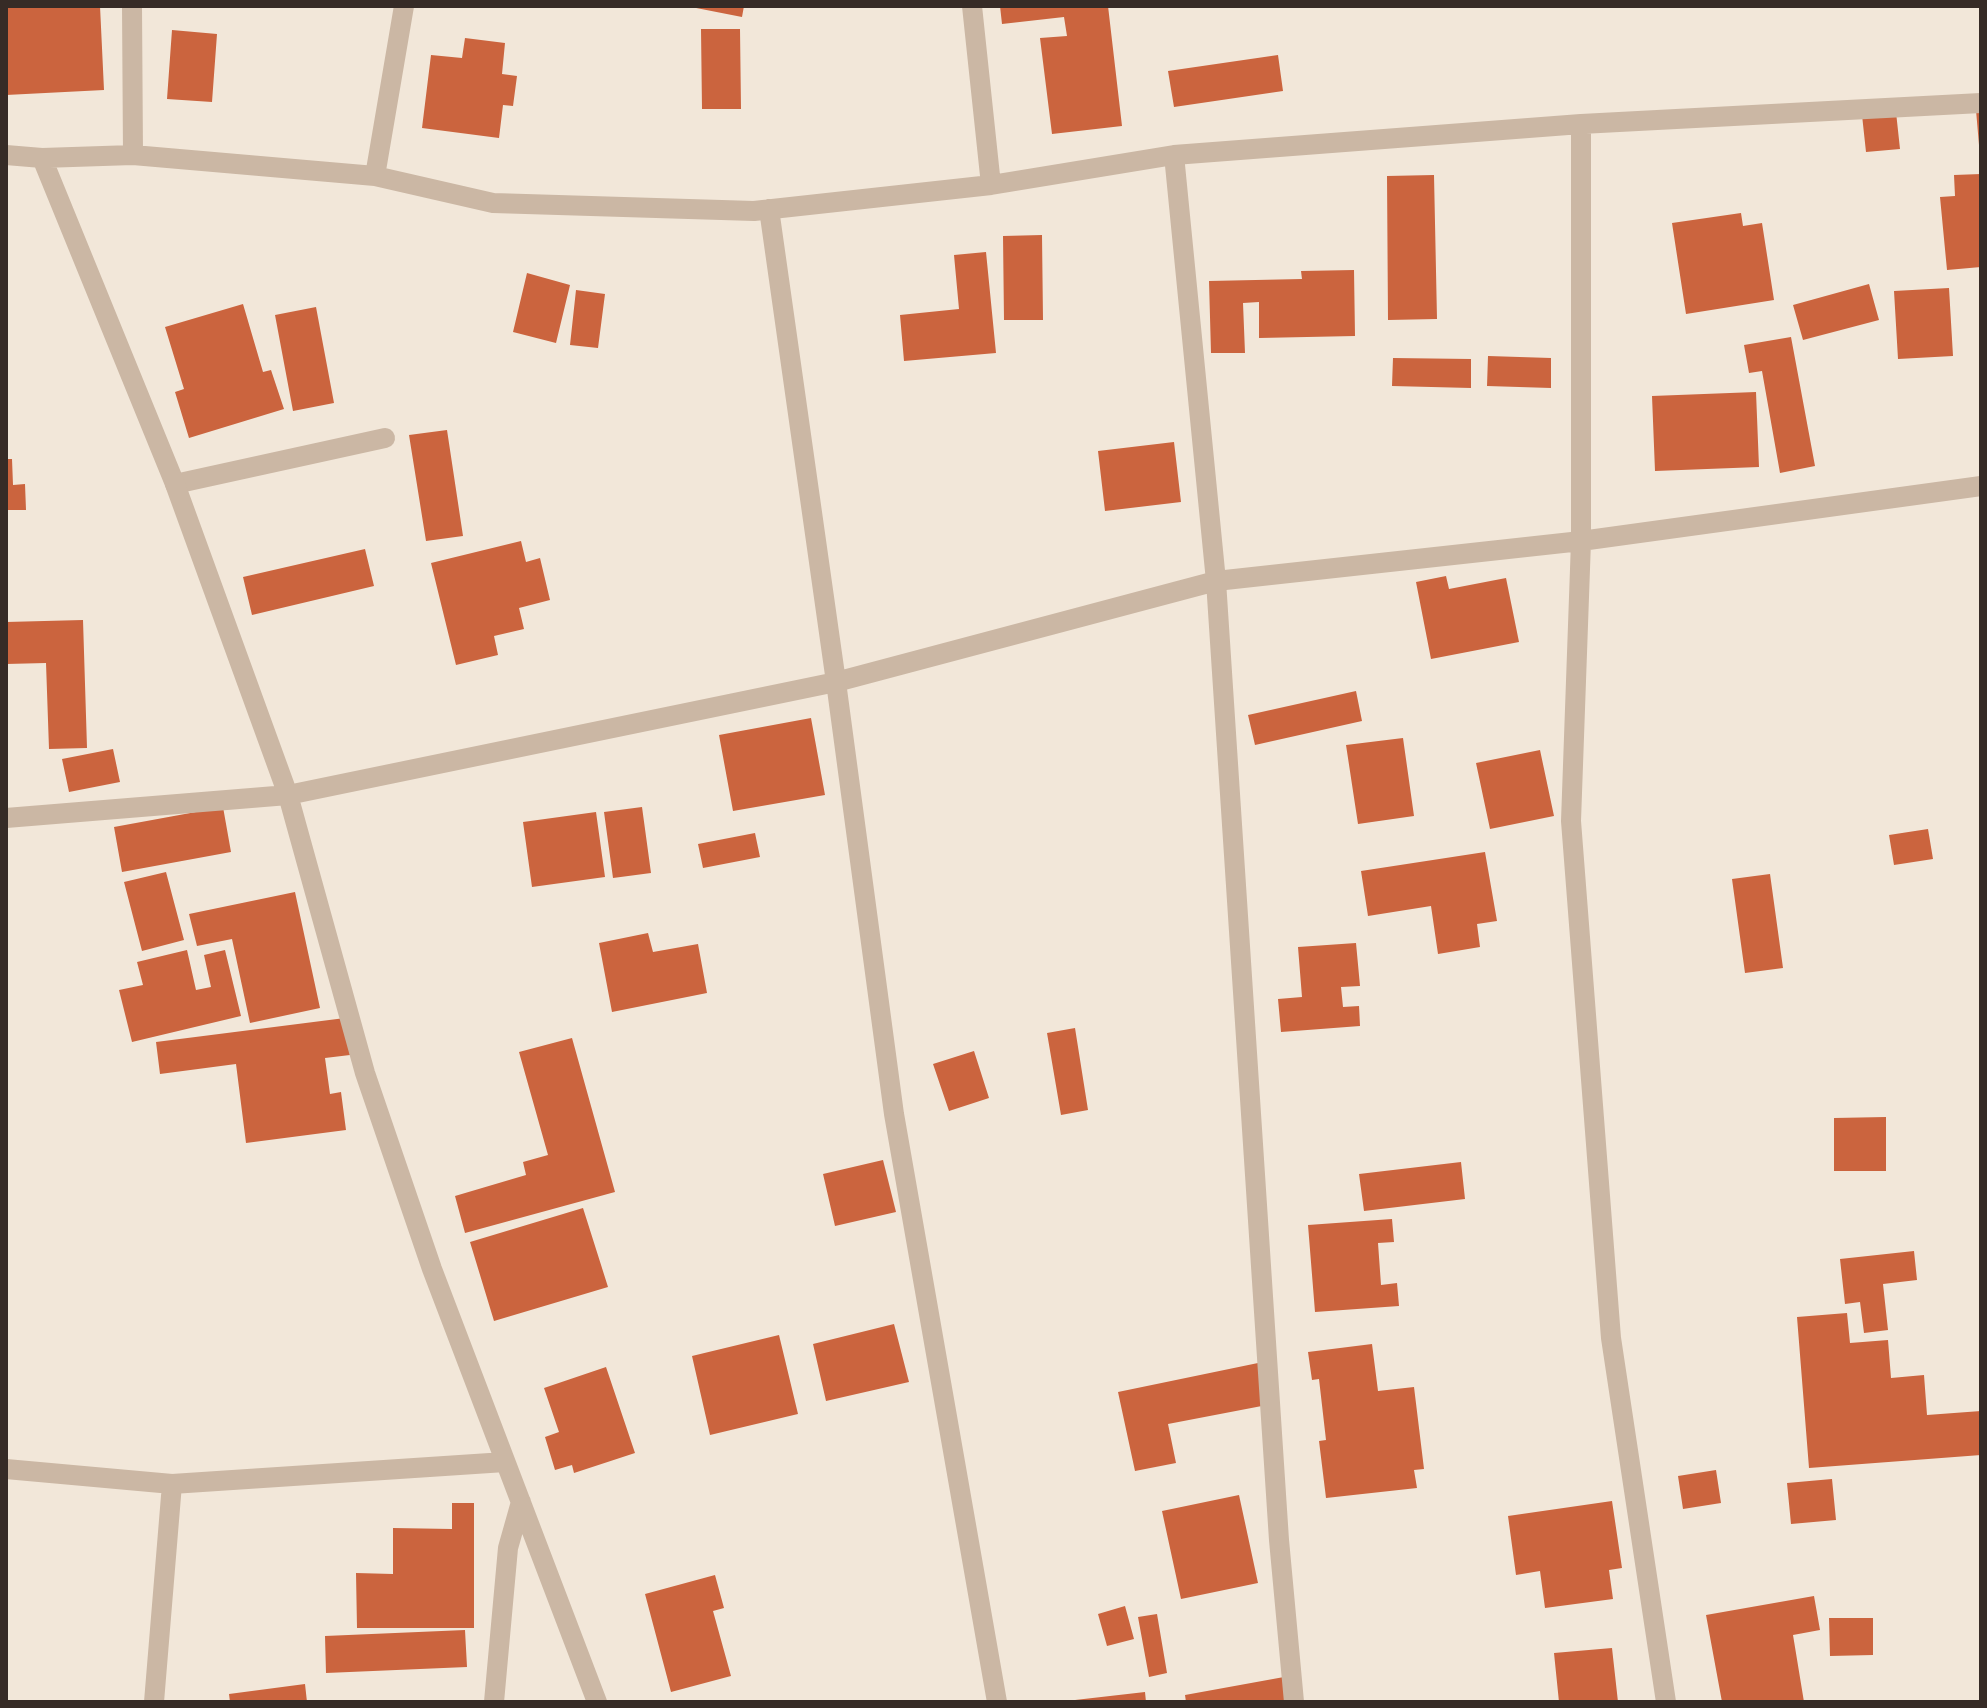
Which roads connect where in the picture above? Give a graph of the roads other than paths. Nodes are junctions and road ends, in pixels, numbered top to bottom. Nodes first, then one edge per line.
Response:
1 (132, 6) edge
2 (404, 6) edge
3 (972, 6) edge
4 (1981, 103) edge
5 (1581, 124) junction
6 (6, 155) edge
7 (133, 155) junction
8 (1174, 155) junction
9 (42, 158) junction
10 (375, 176) junction
11 (991, 185) junction
12 (769, 209) junction
13 (385, 438) dead end
14 (175, 484) junction
15 (1981, 486) edge
16 (1581, 541) junction
17 (1216, 581) junction
18 (836, 682) junction
19 (288, 795) junction
20 (6, 818) edge
21 (505, 1462) junction
22 (6, 1469) edge
23 (172, 1484) junction
24 (521, 1502) junction
25 (154, 1702) edge
26 (494, 1702) edge
27 (597, 1702) edge
28 (997, 1702) edge
29 (1294, 1702) edge
30 (1666, 1702) edge

1 - 7 street
2 - 10 street
3 - 11 street
4 - 5 street
5 - 8 street
5 - 16 street
6 - 9 street
7 - 9 street
7 - 10 street
8 - 11 street
8 - 17 street
9 - 14 street
10 - 12 street
11 - 12 street
12 - 18 street
13 - 14 street
14 - 19 street
15 - 16 street
16 - 17 street
16 - 30 street
17 - 18 street
17 - 29 street
18 - 19 street
18 - 28 street
19 - 20 street
19 - 21 street
21 - 23 street
21 - 24 street
22 - 23 street
23 - 25 street
24 - 26 street
24 - 27 street

